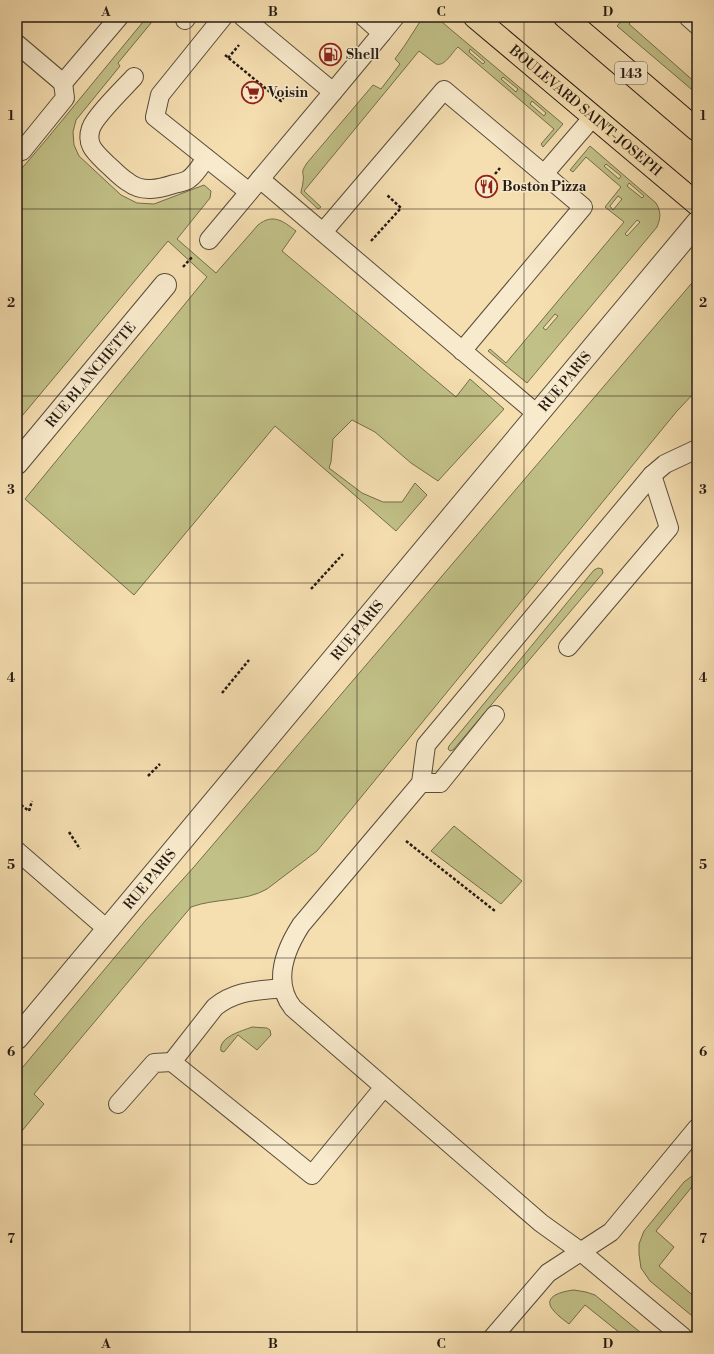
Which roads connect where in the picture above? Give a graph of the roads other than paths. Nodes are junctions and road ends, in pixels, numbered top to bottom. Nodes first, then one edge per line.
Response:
1 (119, 17) edge
2 (223, 17) edge
3 (364, 17) edge
4 (395, 17) edge
5 (475, 17) edge
6 (565, 17) edge
7 (688, 17) edge
8 (254, 20) edge
9 (697, 25) edge
10 (382, 33) junction
11 (17, 44) edge
12 (134, 77) dead end
13 (63, 83) junction
14 (333, 92) junction
15 (593, 117) junction
16 (697, 130) edge
17 (17, 147) edge
18 (206, 158) junction
19 (544, 174) junction
20 (255, 186) junction
21 (697, 204) edge
22 (697, 223) edge
23 (323, 232) junction
24 (209, 240) road end
25 (165, 286) road end
26 (462, 351) junction
27 (537, 414) junction
28 (697, 449) edge
29 (17, 463) edge
30 (652, 475) junction
31 (568, 647) dead end
32 (495, 715) dead end
33 (421, 783) junction
34 (17, 851) edge
35 (107, 929) junction
36 (283, 988) junction
37 (17, 1038) edge
38 (172, 1062) junction
39 (384, 1087) junction
40 (118, 1104) dead end
41 (697, 1128) edge
42 (580, 1251) junction
43 (493, 1337) edge
44 (683, 1337) edge

1 - 13 lane
2 - 18 lane
3 - 10 lane
4 - 10 lane
5 - 15 main road, BOULEVARD SAINT-JOSEPH
6 - 16 main road, 143
7 - 9 lane
8 - 14 lane
10 - 14 lane
11 - 13 lane
12 - 18 lane
13 - 17 lane
14 - 20 lane
15 - 19 lane
15 - 21 main road, BOULEVARD SAINT-JOSEPH
18 - 20 lane
19 - 23 lane
19 - 26 lane
20 - 23 lane
20 - 24 lane
22 - 27 street, RUE PARIS
23 - 26 lane
25 - 29 street, RUE BLANCHETTE
26 - 27 lane
27 - 35 street, RUE PARIS
28 - 30 lane
30 - 31 lane
30 - 33 lane
32 - 33 lane
33 - 36 lane
34 - 35 lane
35 - 37 street, RUE PARIS
36 - 38 lane
36 - 39 lane
38 - 39 lane
38 - 40 lane
39 - 42 lane
41 - 42 lane
42 - 43 lane
42 - 44 lane

